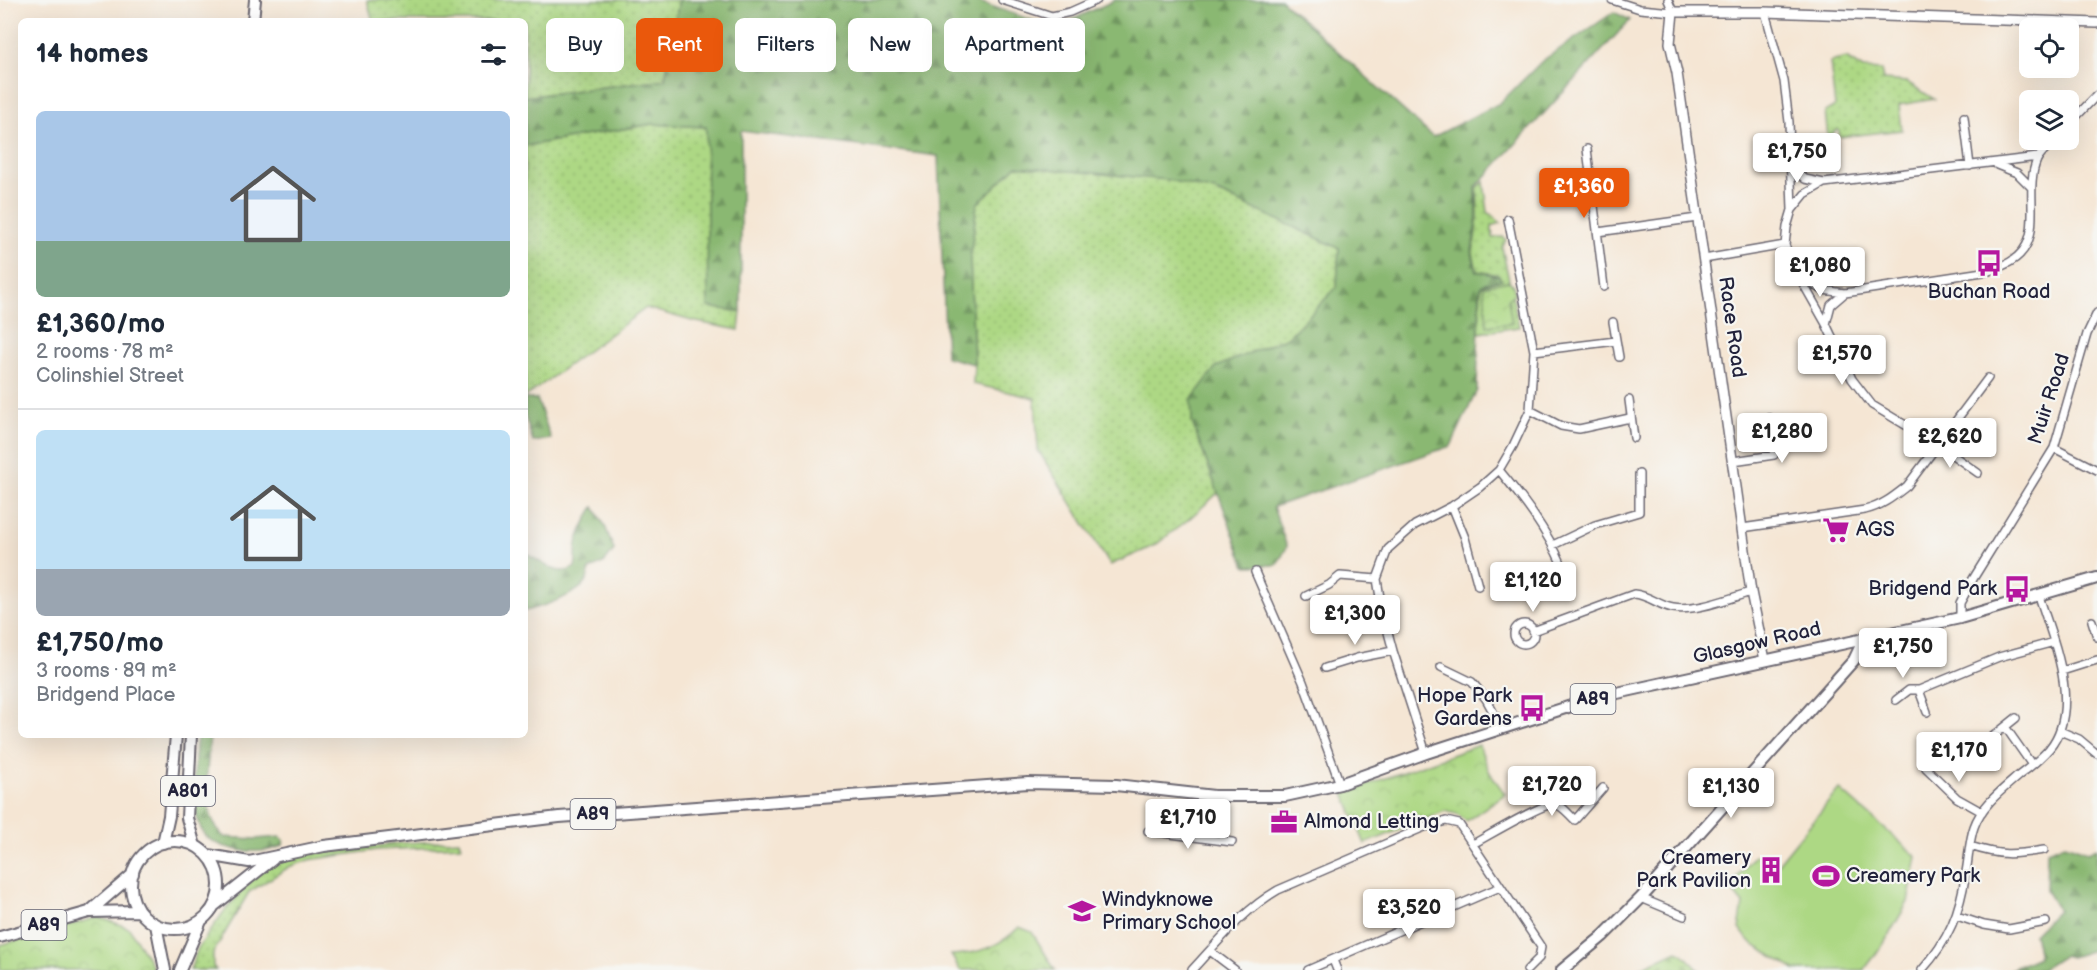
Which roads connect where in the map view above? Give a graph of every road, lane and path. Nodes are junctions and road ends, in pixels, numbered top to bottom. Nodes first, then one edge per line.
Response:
1 (255, 0) edge
2 (260, 0) edge
3 (1002, 0) edge
4 (1097, 0) edge
5 (1612, 0) edge
6 (1668, 0) edge
7 (1672, 12) junction
8 (1765, 12) junction
9 (252, 18) edge
10 (259, 18) edge
11 (2097, 23) edge
12 (2097, 95) edge
13 (2079, 114) edge
14 (1964, 117) dead end
15 (1587, 149) dead end
16 (2045, 150) edge
17 (2038, 157) junction
18 (1995, 164) junction
19 (1970, 166) junction
20 (1791, 167) junction
21 (1824, 183) junction
22 (2031, 187) junction
23 (1792, 210) junction
24 (1697, 218) junction
25 (1508, 219) dead end
26 (1598, 232) junction
27 (1785, 245) junction
28 (1704, 259) junction
29 (1802, 279) junction
30 (1604, 287) dead end
31 (1845, 293) junction
32 (2097, 313) edge
33 (1614, 322) dead end
34 (1826, 324) junction
35 (1616, 341) junction
36 (1534, 351) junction
37 (1619, 357) dead end
38 (1988, 378) dead end
39 (1629, 400) dead end
40 (1530, 410) junction
41 (1630, 418) junction
42 (1769, 418) dead end
43 (1634, 438) dead end
44 (1936, 444) junction
45 (2054, 448) junction
46 (1733, 461) junction
47 (1499, 470) junction
48 (2097, 470) edge
49 (1978, 473) dead end
50 (1639, 474) dead end
51 (1452, 506) junction
52 (1742, 528) junction
53 (1553, 544) junction
54 (1563, 565) dead end
55 (1255, 572) dead end
56 (2097, 578) edge
57 (1377, 579) junction
58 (1479, 586) dead end
59 (1751, 592) junction
60 (1306, 596) dead end
61 (2038, 596) junction
62 (1960, 618) junction
63 (2092, 621) dead end
64 (1533, 631) dead end
65 (1865, 637) junction
66 (2097, 637) edge
67 (2054, 642) junction
68 (1393, 651) junction
69 (1765, 660) junction
70 (2097, 660) edge
71 (1441, 667) dead end
72 (1325, 668) dead end
73 (2062, 671) junction
74 (1919, 690) junction
75 (1896, 700) dead end
76 (1927, 712) dead end
77 (2016, 718) dead end
78 (1502, 728) junction
79 (2006, 728) junction
80 (2060, 731) junction
81 (176, 738) edge
82 (191, 738) edge
83 (1986, 742) dead end
84 (1426, 753) junction
85 (2097, 754) edge
86 (2032, 765) junction
87 (1926, 768) dead end
88 (1340, 784) junction
89 (1603, 788) dead end
90 (1982, 812) junction
91 (1148, 831) dead end
92 (163, 843) junction
93 (1232, 843) dead end
94 (1473, 844) junction
95 (195, 846) junction
96 (1970, 846) junction
97 (2044, 849) dead end
98 (208, 855) junction
99 (276, 857) junction
100 (133, 874) junction
101 (1500, 887) junction
102 (1641, 898) junction
103 (215, 905) junction
104 (140, 911) junction
105 (89, 912) junction
106 (1684, 916) dead end
107 (1957, 916) junction
108 (201, 921) junction
109 (2046, 922) dead end
110 (156, 925) junction
111 (0, 938) edge
112 (1210, 951) junction
113 (1333, 960) junction
114 (165, 970) edge
115 (180, 970) edge
116 (1192, 970) edge
117 (1235, 970) edge
118 (1308, 970) edge
119 (1337, 970) edge
120 (1527, 970) edge
121 (1562, 970) edge
122 (1922, 970) edge

1 - 9 main road
2 - 10 main road
3 - 4 street
5 - 7 street
6 - 7 street, Race Road
7 - 8 street
7 - 24 street, Race Road
8 - 11 street
8 - 20 street
12 - 13 street
14 - 19 street
15 - 26 street
16 - 17 street
17 - 18 street
17 - 22 street
18 - 19 street
18 - 22 street
19 - 21 street
20 - 21 street
20 - 23 street
21 - 23 street
22 - 31 street
23 - 27 street
24 - 26 street
24 - 28 street, Race Road
25 - 36 street
26 - 30 street
27 - 28 street
27 - 29 street
28 - 46 street, Race Road
29 - 31 street
29 - 34 street
31 - 34 street
32 - 45 street, Muir Road
33 - 35 street
34 - 44 street
35 - 36 street
35 - 37 street
36 - 40 street
38 - 44 street
39 - 41 street
40 - 41 street
40 - 47 street
41 - 43 street
42 - 46 street
44 - 49 street
44 - 52 street
45 - 48 street
45 - 62 street, Muir Road
46 - 52 street, Race Road
47 - 51 street
47 - 53 street
50 - 53 street
51 - 57 street
51 - 58 street
52 - 59 street, Race Road
53 - 54 street
55 - 88 street
56 - 61 main road, Glasgow Road / A89
57 - 60 street
57 - 68 street
59 - 64 street
59 - 69 street, Race Road
61 - 62 main road, Glasgow Road / A89
61 - 67 street
62 - 65 main road, Glasgow Road / A89
63 - 66 street
65 - 69 main road, Glasgow Road / A89
65 - 102 main road
67 - 73 street
67 - 74 street
68 - 72 street
68 - 84 street
69 - 78 main road, Glasgow Road / A89
70 - 73 street
71 - 78 street
73 - 80 street
74 - 75 street
74 - 76 street
77 - 79 street
78 - 84 main road, Glasgow Road / A89
79 - 83 street
79 - 86 street
80 - 85 street
80 - 86 street
81 - 92 main road, A801
82 - 95 main road, A801
84 - 88 main road, A89
86 - 90 street
87 - 90 street
88 - 99 main road, A89
89 - 94 street
90 - 96 street
91 - 93 street
92 - 95 main road, A89
92 - 100 main road, A89
94 - 101 street
94 - 112 street
95 - 98 main road, A89
96 - 97 street
96 - 107 street
98 - 99 main road, A89
98 - 103 main road
99 - 103 main road, A89
100 - 104 main road
100 - 105 main road, A89
101 - 113 street
101 - 120 street
102 - 106 street
102 - 121 main road
103 - 108 main road, A89
104 - 105 main road, A89
104 - 110 main road
105 - 111 main road, A89
107 - 109 street
107 - 122 street
108 - 110 main road
108 - 115 main road
110 - 114 main road
112 - 116 street
112 - 117 street
113 - 118 street
113 - 119 street

